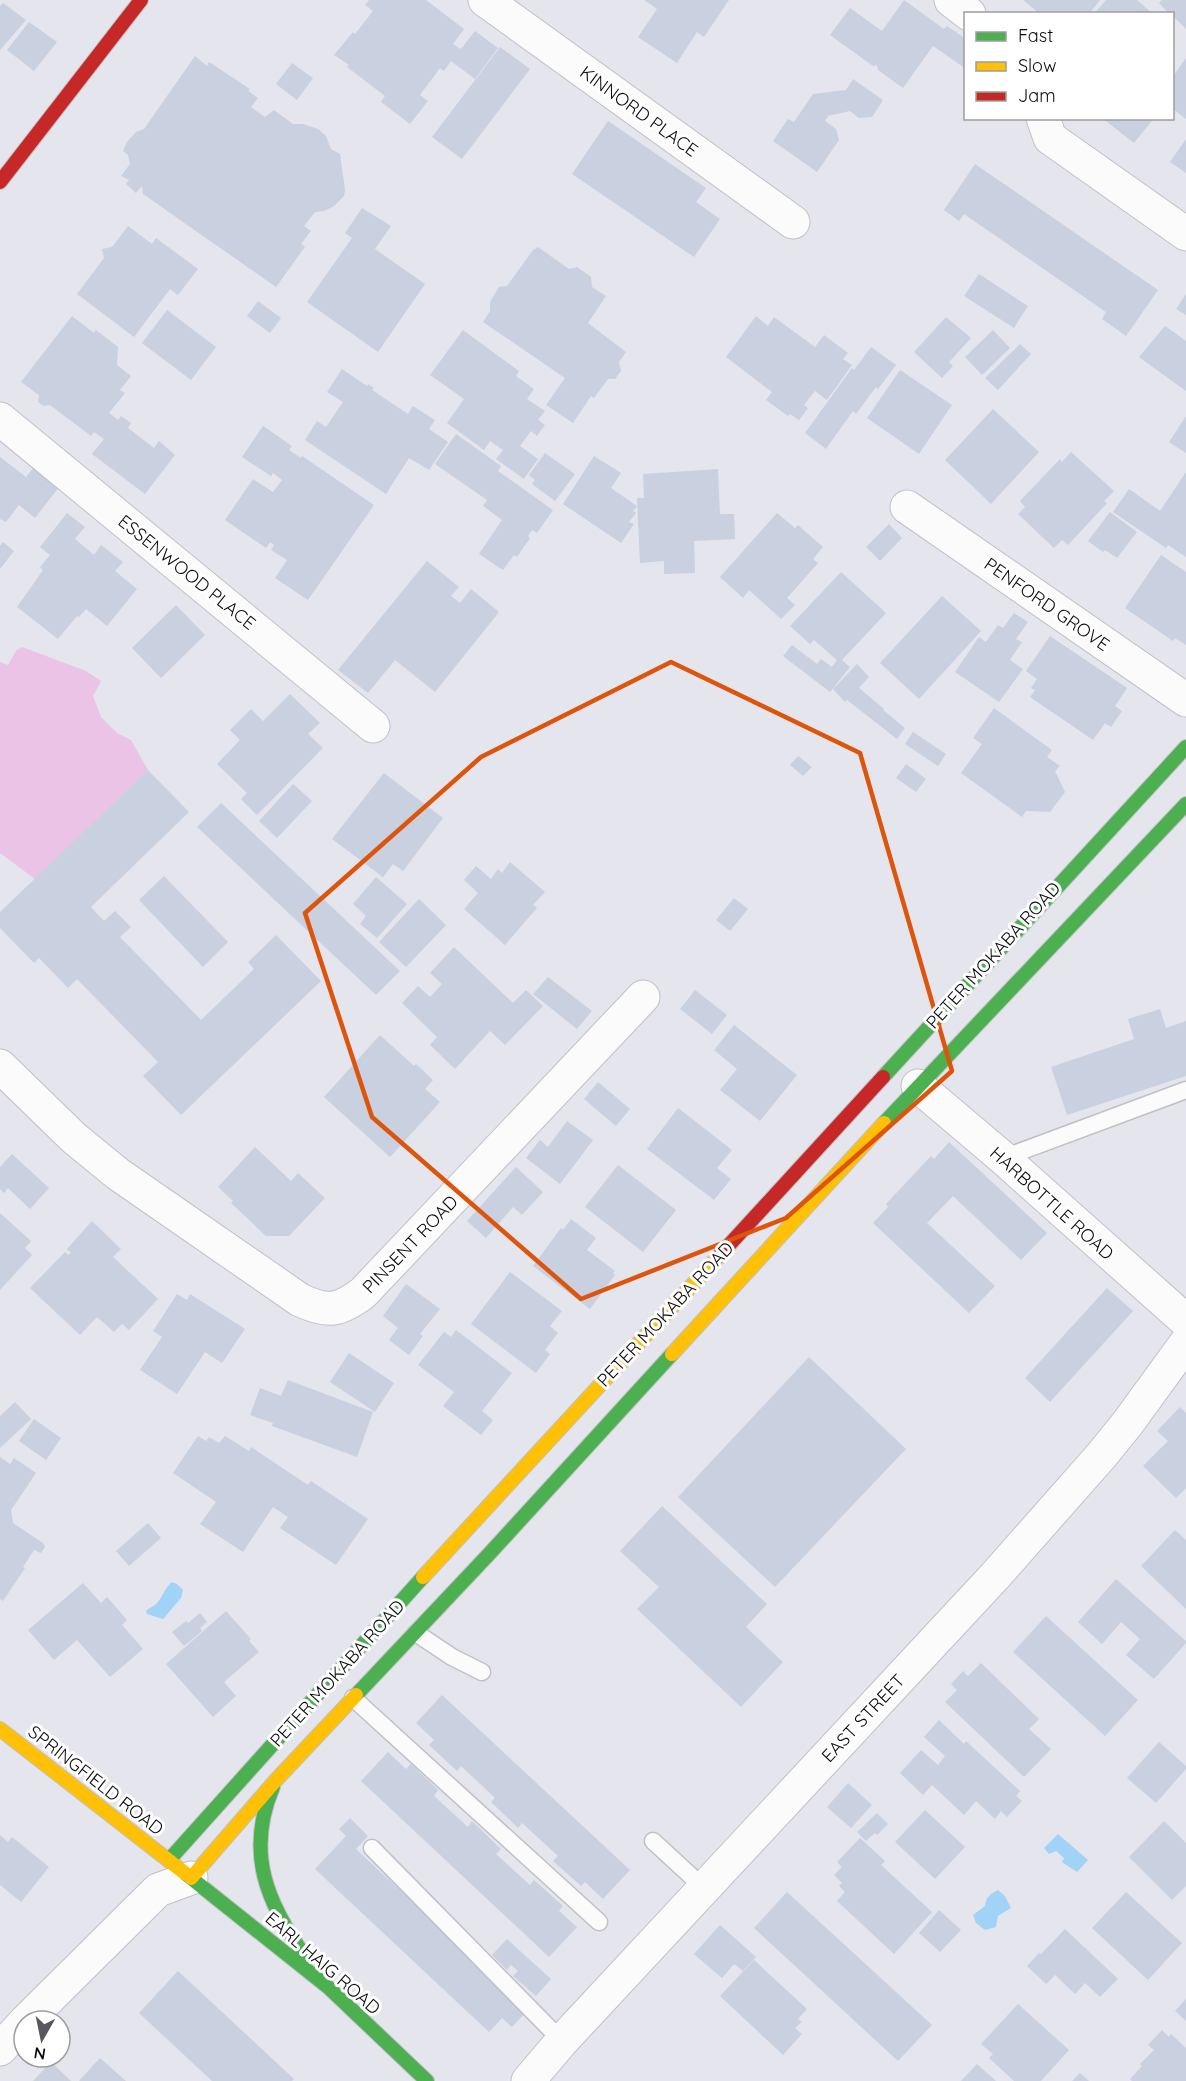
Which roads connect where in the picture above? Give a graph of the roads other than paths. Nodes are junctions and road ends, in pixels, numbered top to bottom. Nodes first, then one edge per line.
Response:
1 (141, 0) edge
2 (485, 0) edge
3 (951, 0) edge
4 (966, 12) edge
5 (1044, 120) edge
6 (0, 182) edge
7 (792, 222) dead end
8 (1186, 234) edge
9 (0, 418) edge
10 (907, 507) dead end
11 (1186, 700) edge
12 (373, 726) dead end
13 (1186, 747) edge
14 (1186, 804) edge
15 (1053, 889) junction
16 (1077, 905) junction
17 (643, 997) dead end
18 (0, 1066) edge
19 (918, 1086) junction
20 (1186, 1090) edge
21 (1003, 1158) junction
22 (1186, 1321) edge
23 (1186, 1343) edge
24 (416, 1633) junction
25 (482, 1671) dead end
26 (353, 1698) junction
27 (0, 1729) edge
28 (276, 1780) junction
29 (653, 1841) dead end
30 (372, 1848) dead end
31 (180, 1869) junction
32 (704, 1888) junction
33 (599, 1922) dead end
34 (327, 1987) junction
35 (38, 2009) edge
36 (12, 2036) edge
37 (562, 2041) junction
38 (0, 2049) edge
39 (427, 2081) edge
40 (528, 2081) edge

1 - 6 street
2 - 7 street, KINNORD PLACE
3 - 4 street
5 - 8 street
9 - 12 street, ESSENWOOD PLACE
10 - 11 street, PENFORD GROVE
13 - 15 street, PETER MOKABA ROAD
14 - 16 street, PETER MOKABA ROAD
15 - 16 street
15 - 31 street, PETER MOKABA ROAD
16 - 19 street, PETER MOKABA ROAD
17 - 18 street, PINSENT ROAD
19 - 21 street, HARBOTTLE ROAD
19 - 24 street, PETER MOKABA ROAD
20 - 21 lane
21 - 22 street, HARBOTTLE ROAD
23 - 32 street, EAST STREET
24 - 25 lane
24 - 26 street, PETER MOKABA ROAD
26 - 28 street, PETER MOKABA ROAD
26 - 33 lane
27 - 31 street, SPRINGFIELD ROAD
28 - 31 street, PETER MOKABA ROAD
28 - 34 street
29 - 32 lane
30 - 37 lane
31 - 34 street, EARL HAIG ROAD
31 - 35 street, PETER MOKABA ROAD
32 - 37 street, EAST STREET
34 - 39 street, EARL HAIG ROAD
36 - 38 street, PETER MOKABA ROAD
37 - 40 street, EAST STREET

